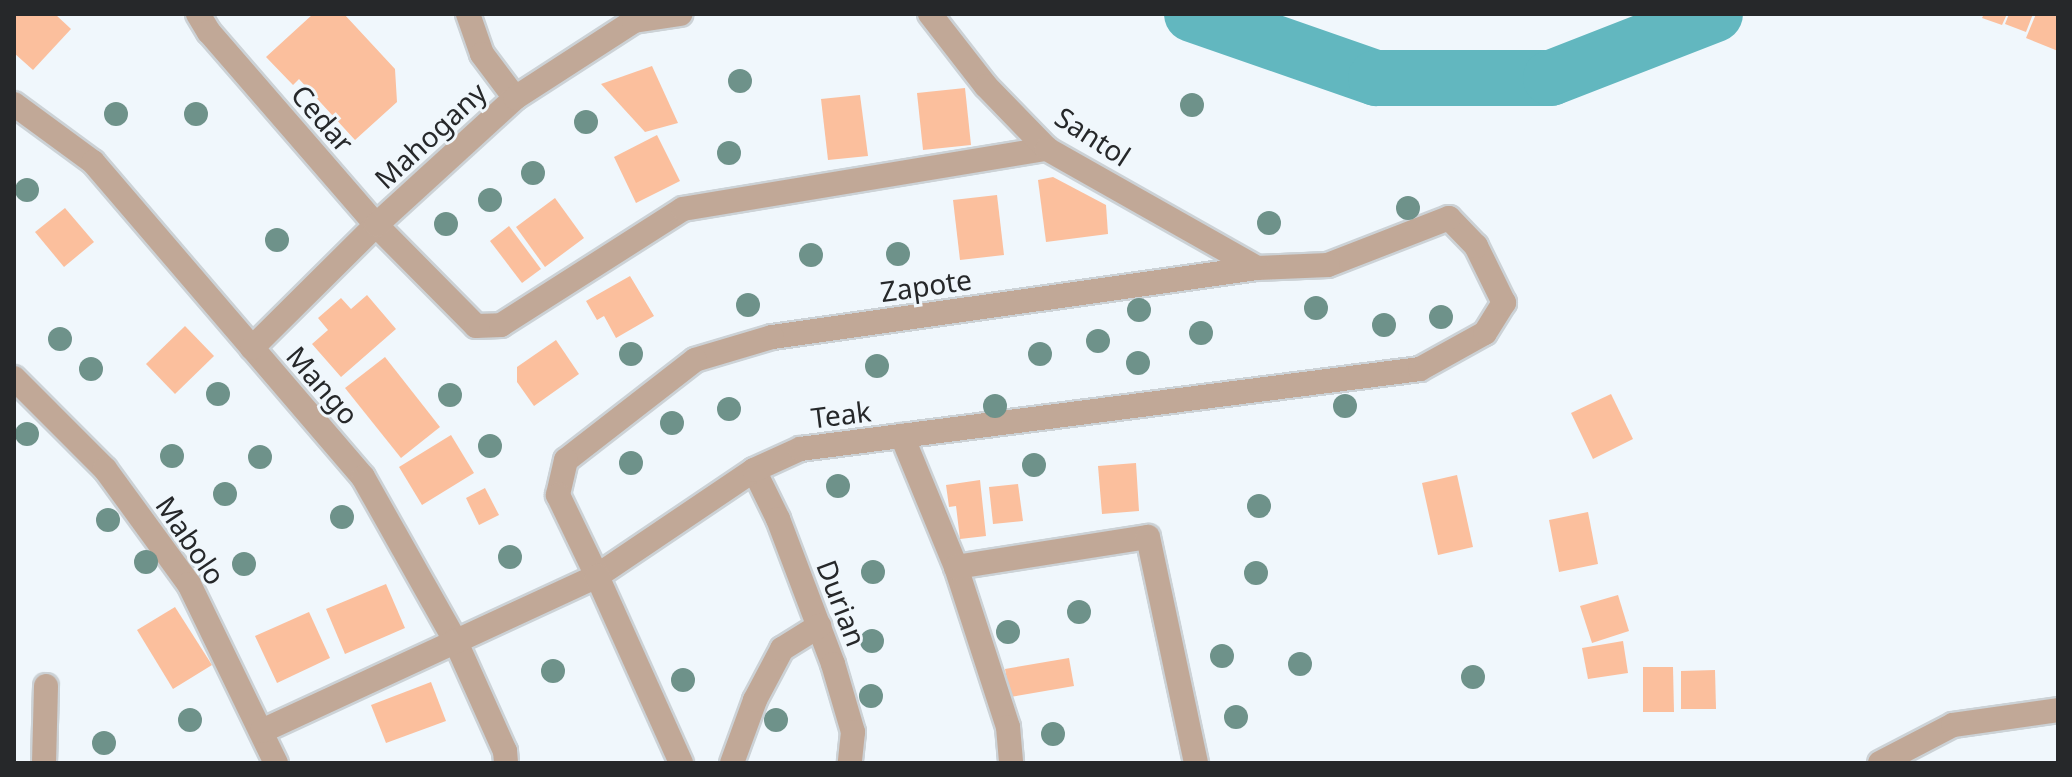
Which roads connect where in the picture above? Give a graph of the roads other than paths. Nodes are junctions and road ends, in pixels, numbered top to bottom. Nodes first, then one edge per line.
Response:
1 (198, 14) edge
2 (468, 14) edge
3 (680, 14) edge
4 (930, 14) edge
5 (515, 98) junction
6 (14, 104) edge
7 (1047, 149) junction
8 (376, 225) junction
9 (1257, 268) junction
10 (1485, 333) joint
11 (252, 348) junction
12 (14, 378) edge
13 (902, 436) junction
14 (754, 470) junction
15 (956, 567) junction
16 (597, 576) junction
17 (819, 626) junction
18 (455, 640) junction
19 (46, 686) dead end
20 (2058, 710) edge
21 (262, 731) junction
22 (44, 763) edge
23 (276, 763) edge
24 (506, 763) edge
25 (681, 763) edge
26 (732, 763) edge
27 (850, 763) edge
28 (1011, 763) edge
29 (1196, 763) edge
30 (1880, 763) edge

1 - 8 street, Cedar
2 - 5 street
3 - 5 street, Mahogany
4 - 7 street, Santol
5 - 8 street, Mahogany
6 - 11 street, Mango
7 - 8 street, Cedar
7 - 9 street, Santol
8 - 11 street, Mahogany
9 - 10 street, Zapote
9 - 16 street, Zapote
10 - 13 street, Teak
11 - 18 street, Mango
12 - 21 street, Mabolo
13 - 14 street, Teak
13 - 15 street
14 - 16 street, Teak
14 - 17 street, Durian
15 - 28 street
15 - 29 street
16 - 18 street, Teak
16 - 25 street, Zapote
17 - 26 street
17 - 27 street, Durian
18 - 21 street, Teak
18 - 24 street, Mango
19 - 22 street
20 - 30 street
21 - 23 street, Mabolo

